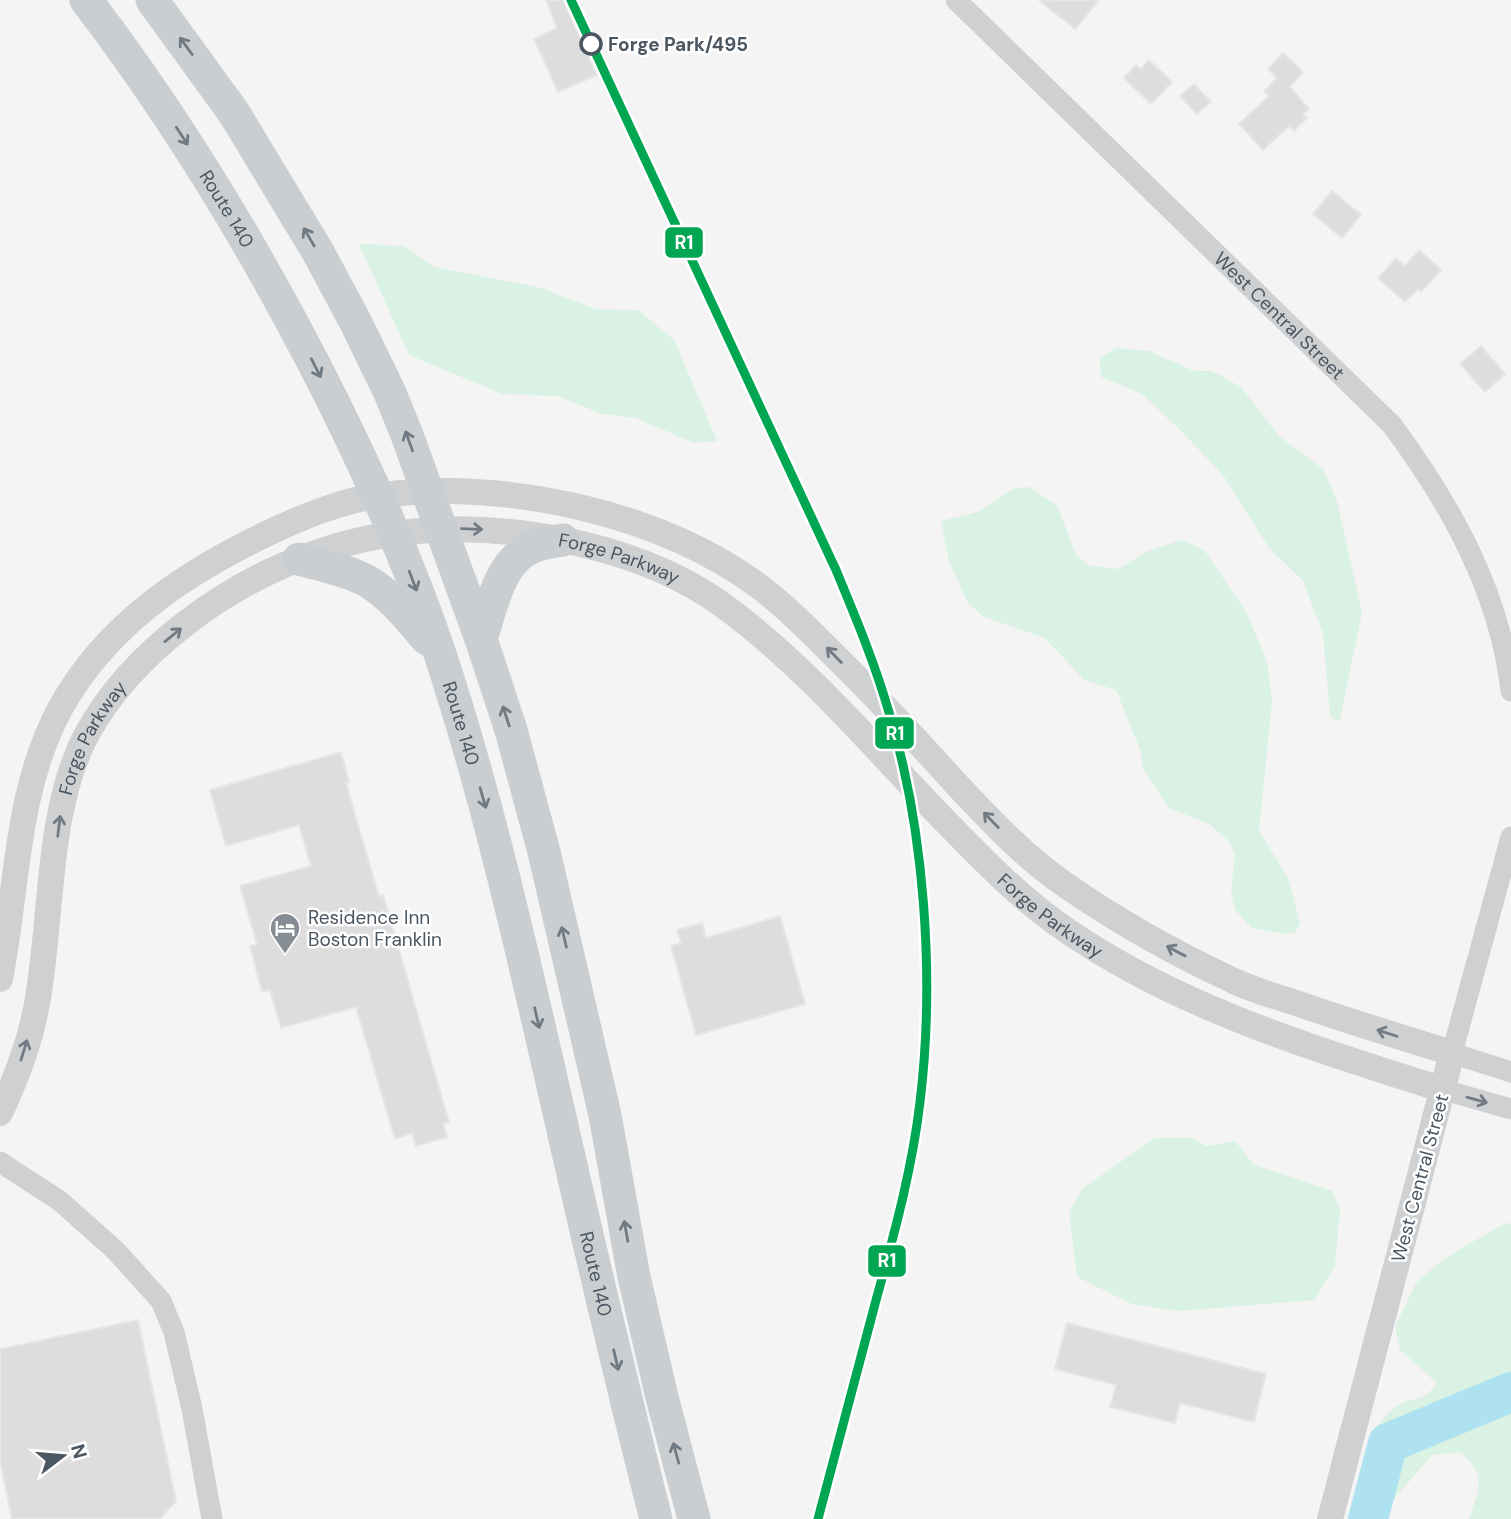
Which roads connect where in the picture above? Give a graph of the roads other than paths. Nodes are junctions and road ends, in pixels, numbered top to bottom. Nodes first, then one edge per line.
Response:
1 (86, 0) edge
2 (152, 0) edge
3 (956, 0) edge
4 (427, 492) junction
5 (378, 496) junction
6 (440, 529) junction
7 (393, 533) junction
8 (563, 540) junction
9 (299, 559) junction
10 (1501, 596) edge
11 (481, 639) junction
12 (440, 653) junction
13 (1511, 691) edge
14 (1511, 837) edge
15 (0, 979) edge
16 (1452, 1054) junction
17 (1511, 1072) edge
18 (1444, 1090) junction
19 (1511, 1109) edge
20 (0, 1114) edge
21 (0, 1161) edge
22 (212, 1519) edge
23 (656, 1519) edge
24 (694, 1519) edge
25 (1330, 1519) edge

1 -> 5 main road, Route 140
4 -> 2 main road, Route 140
3 - 10 street, West Central Street
4 - 5 street, Forge Parkway
4 - 6 main road, Route 140
16 -> 4 street, Forge Parkway
5 - 7 main road, Route 140
5 - 15 street, Forge Parkway
6 - 7 street, Forge Parkway
6 -> 8 street, Forge Parkway
6 - 11 main road, Route 140
7 - 9 street, Forge Parkway
7 -> 12 main road, Route 140
8 - 11 main road
8 - 18 street, Forge Parkway
9 - 12 main road
20 -> 9 street, Forge Parkway
10 - 13 street, West Central Street
24 -> 11 main road, Route 140
12 -> 23 main road, Route 140
14 - 16 street, West Central Street
16 - 17 street
16 - 18 street, West Central Street
18 -> 19 street
18 - 25 street, West Central Street
21 - 22 street

